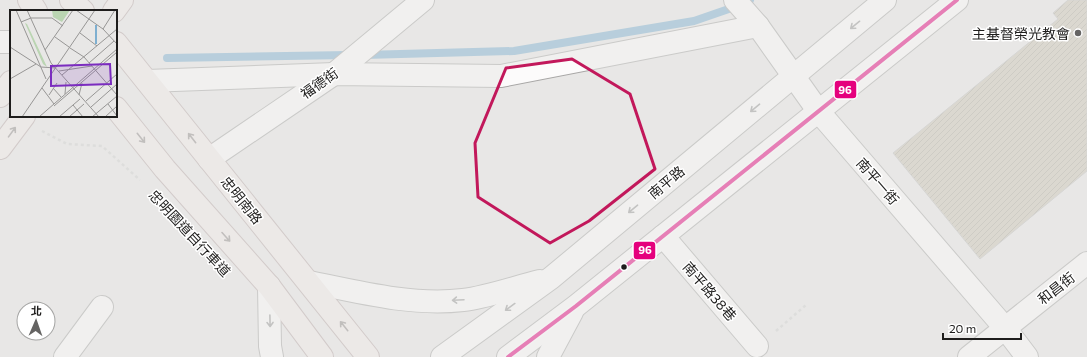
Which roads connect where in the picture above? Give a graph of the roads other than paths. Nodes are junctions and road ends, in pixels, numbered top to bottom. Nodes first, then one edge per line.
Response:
1 (29, 0) edge
2 (122, 0) edge
3 (424, 0) edge
4 (735, 0) edge
5 (885, 0) edge
6 (957, 0) edge
7 (35, 10) edge
8 (115, 10) edge
9 (758, 26) junction
10 (117, 44) edge
11 (334, 74) junction
12 (792, 76) junction
13 (148, 81) junction
14 (10, 83) edge
15 (0, 96) edge
16 (117, 109) edge
17 (818, 112) junction
18 (22, 118) edge
19 (0, 148) edge
20 (209, 159) junction
21 (663, 236) junction
22 (1087, 264) edge
23 (551, 278) junction
24 (309, 282) junction
25 (269, 286) junction
26 (576, 306) junction
27 (102, 307) dead end
28 (1005, 328) junction
29 (757, 346) road end
30 (65, 357) edge
31 (272, 357) edge
32 (322, 357) edge
33 (368, 357) edge
34 (442, 357) edge
35 (508, 357) edge
36 (548, 357) edge
37 (969, 357) edge
38 (1028, 357) edge

1 - 7 main road
2 - 8 main road
3 - 11 street, 福德街
4 - 9 street, 南平一街
5 -> 12 street, 南平路
6 - 17 street
9 - 11 street
9 - 12 street, 南平一街
10 - 13 main road, 忠明南路
11 - 13 street
11 - 20 street, 福德街
12 - 17 street, 南平一街
12 -> 23 street, 南平路
20 -> 13 main road, 忠明南路
14 - 15 main road
16 -> 25 main road
17 - 21 street
17 - 28 street, 南平一街
19 -> 18 main road
20 - 24 main road, 忠明南路
21 - 26 street
21 - 29 street, 南平路38巷
22 - 28 street, 和昌街
23 -> 24 street
23 -> 34 street, 南平路
33 -> 24 main road, 忠明南路
25 -> 31 street
25 - 32 main road
26 - 35 street
26 - 36 street
27 - 30 street
28 - 37 street, 和昌街
28 - 38 street, 南平一街

